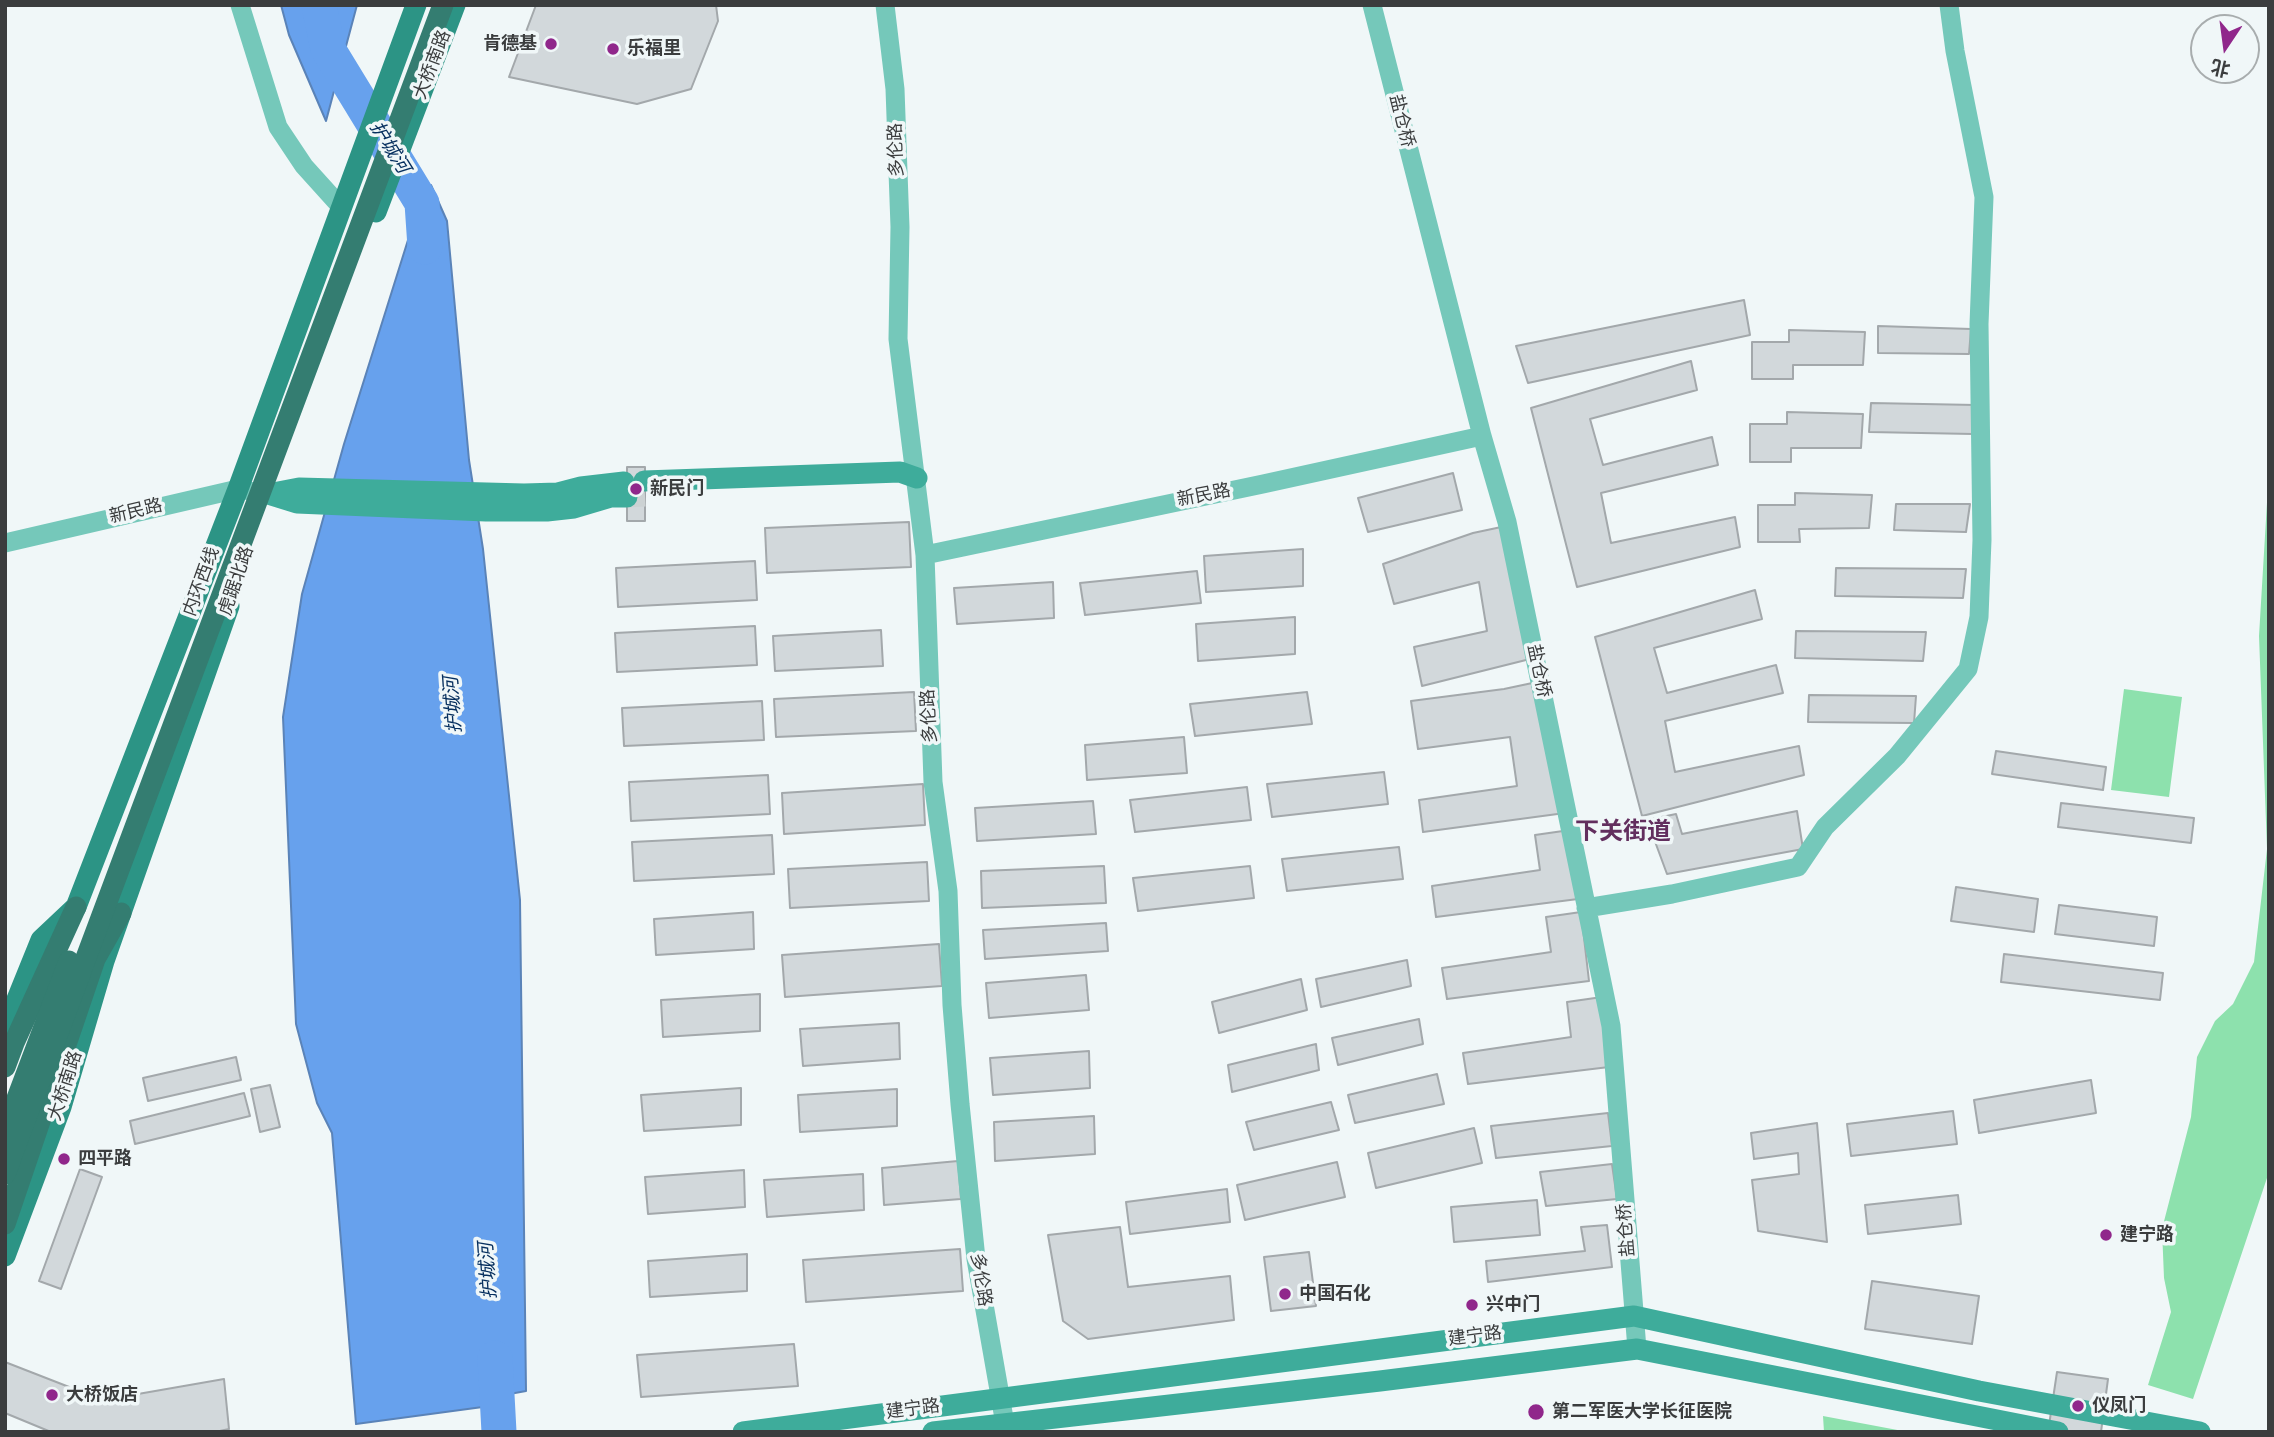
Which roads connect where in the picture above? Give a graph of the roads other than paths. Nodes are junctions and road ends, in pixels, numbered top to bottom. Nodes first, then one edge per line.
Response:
1 (240, 5) edge
2 (443, 5) edge
3 (455, 5) edge
4 (885, 5) edge
5 (1372, 5) edge
6 (1949, 5) edge
7 (419, 9) edge
8 (341, 207) junction
9 (361, 251) joint
10 (1482, 436) junction
11 (917, 478) junction
12 (238, 489) junction
13 (268, 495) junction
14 (5, 542) edge
15 (925, 555) junction
16 (76, 906) joint
17 (1586, 908) junction
18 (121, 913) junction
19 (10, 1036) edge
20 (5, 1067) edge
21 (5, 1130) edge
22 (5, 1174) edge
23 (5, 1224) edge
24 (5, 1256) edge
25 (1634, 1316) junction
26 (1637, 1349) junction
27 (1000, 1398) junction
28 (1005, 1424) junction
29 (743, 1432) edge
30 (933, 1432) edge
31 (2058, 1432) edge
32 (2200, 1432) edge

1 - 8 street
2 - 22 highway, 内环西线, bridge
3 - 9 main road, 大桥南路
4 - 11 street, 多伦路
5 - 10 street, 盐仓桥
6 - 17 street
7 - 8 main road
7 - 21 highway, 内环西线, bridge
8 - 12 main road
9 - 13 main road, 虎踞北路
10 - 15 street, 新民路
10 - 17 street, 盐仓桥
11 - 13 main road
11 - 15 street, 多伦路
12 - 13 street, 新民路
12 - 14 street, 新民路
12 - 16 main road
13 - 18 main road, 虎踞北路
15 - 27 street, 多伦路
16 - 19 highway
17 - 25 street, 盐仓桥
18 - 23 highway
18 - 24 main road, 大桥南路
19 - 20 highway
25 - 26 street, 盐仓桥
25 - 27 main road, 建宁路
25 - 32 main road, 建宁路
26 - 28 main road, 建宁路
26 - 31 main road, 建宁路
27 - 28 street, 多伦路
27 - 29 main road, 建宁路
28 - 30 main road, 建宁路

